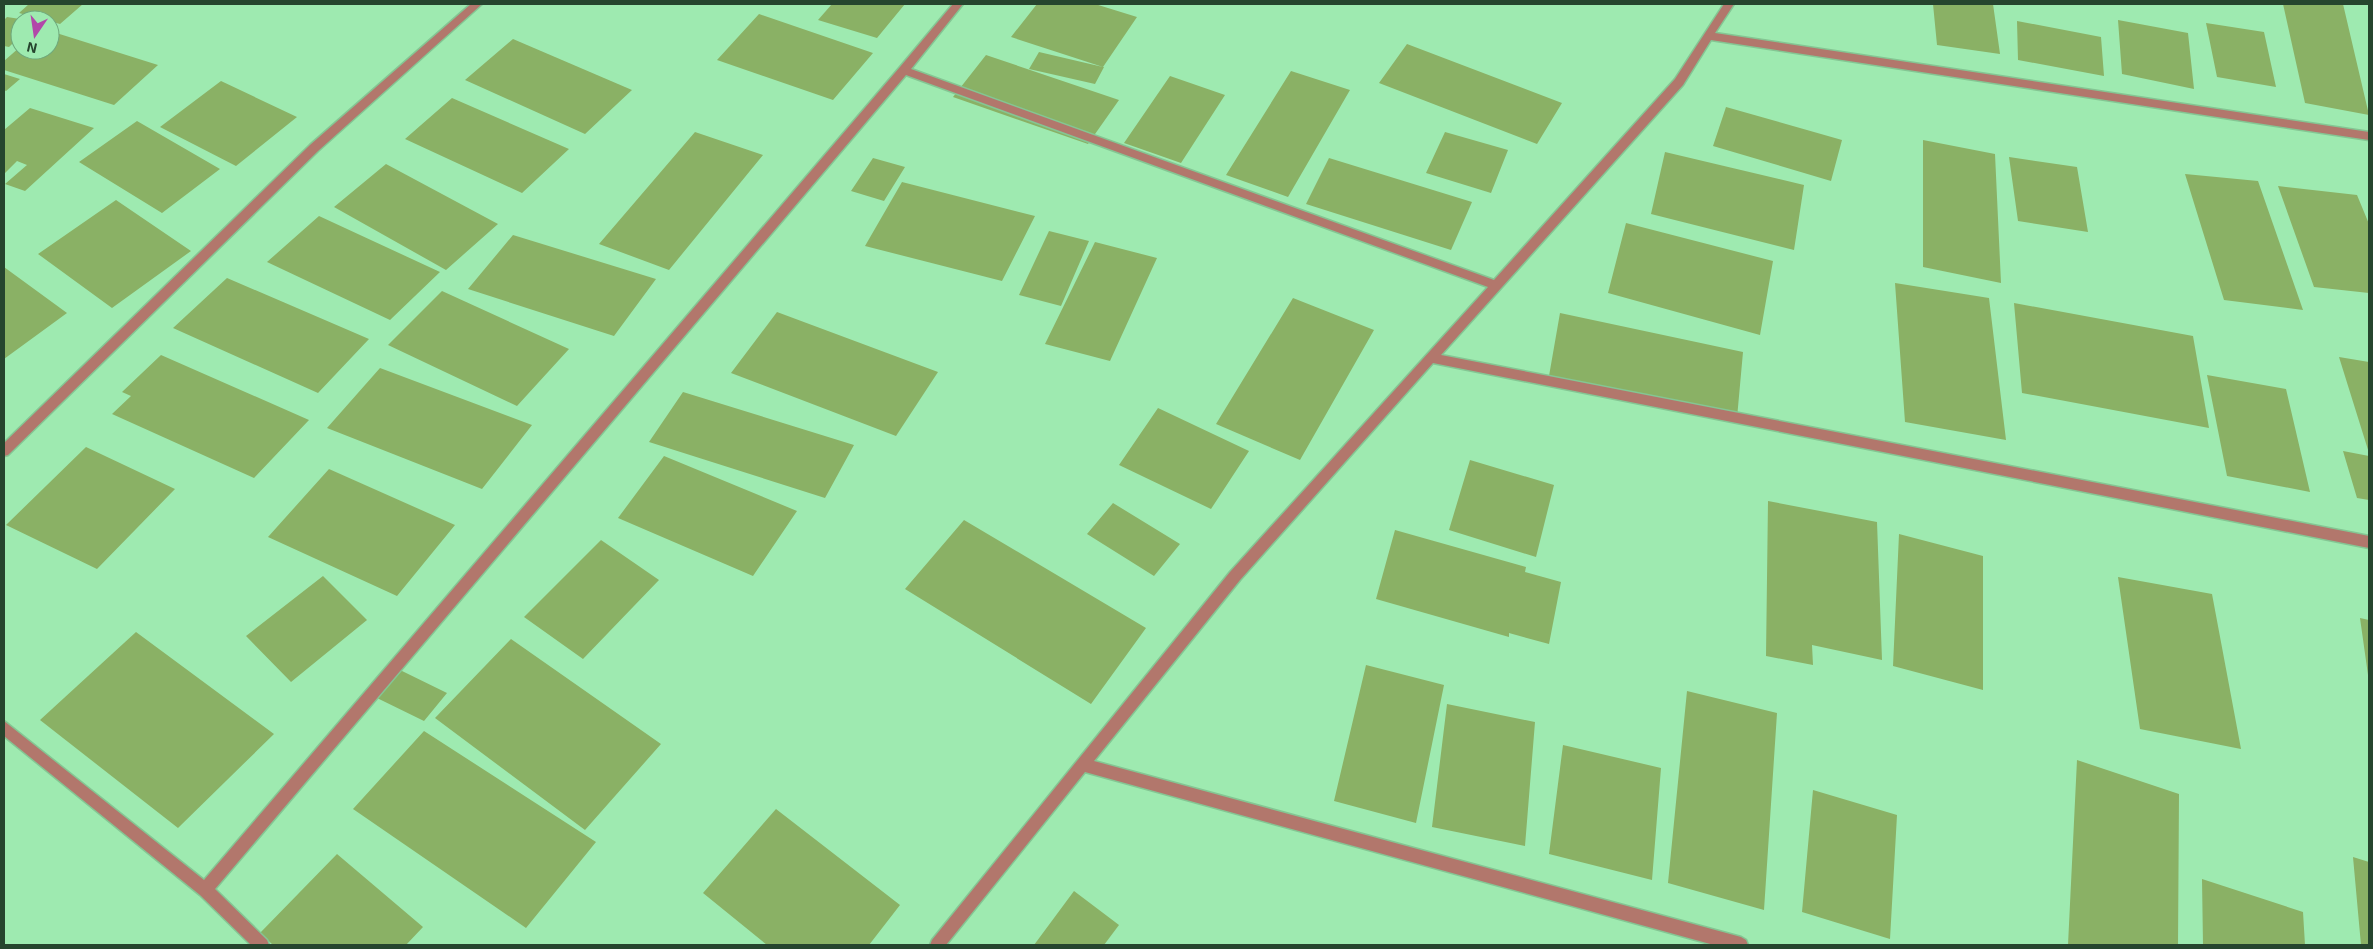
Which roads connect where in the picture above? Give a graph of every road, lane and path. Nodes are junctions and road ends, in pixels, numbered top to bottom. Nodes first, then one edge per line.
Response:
1 (477, 4) edge
2 (958, 4) edge
3 (1729, 4) edge
4 (1709, 36) junction
5 (904, 70) junction
6 (2369, 136) edge
7 (1496, 285) junction
8 (1431, 358) junction
9 (4, 450) edge
10 (2369, 542) edge
11 (4, 728) edge
12 (1083, 765) junction
13 (204, 890) junction
14 (262, 945) edge
15 (937, 945) edge
16 (1741, 945) edge

1 - 9 street
2 - 5 street
3 - 4 street
4 - 6 street
4 - 7 street
5 - 7 street
5 - 13 street
7 - 8 street
8 - 10 street
8 - 12 street
11 - 13 street
12 - 15 street
12 - 16 street
13 - 14 street

